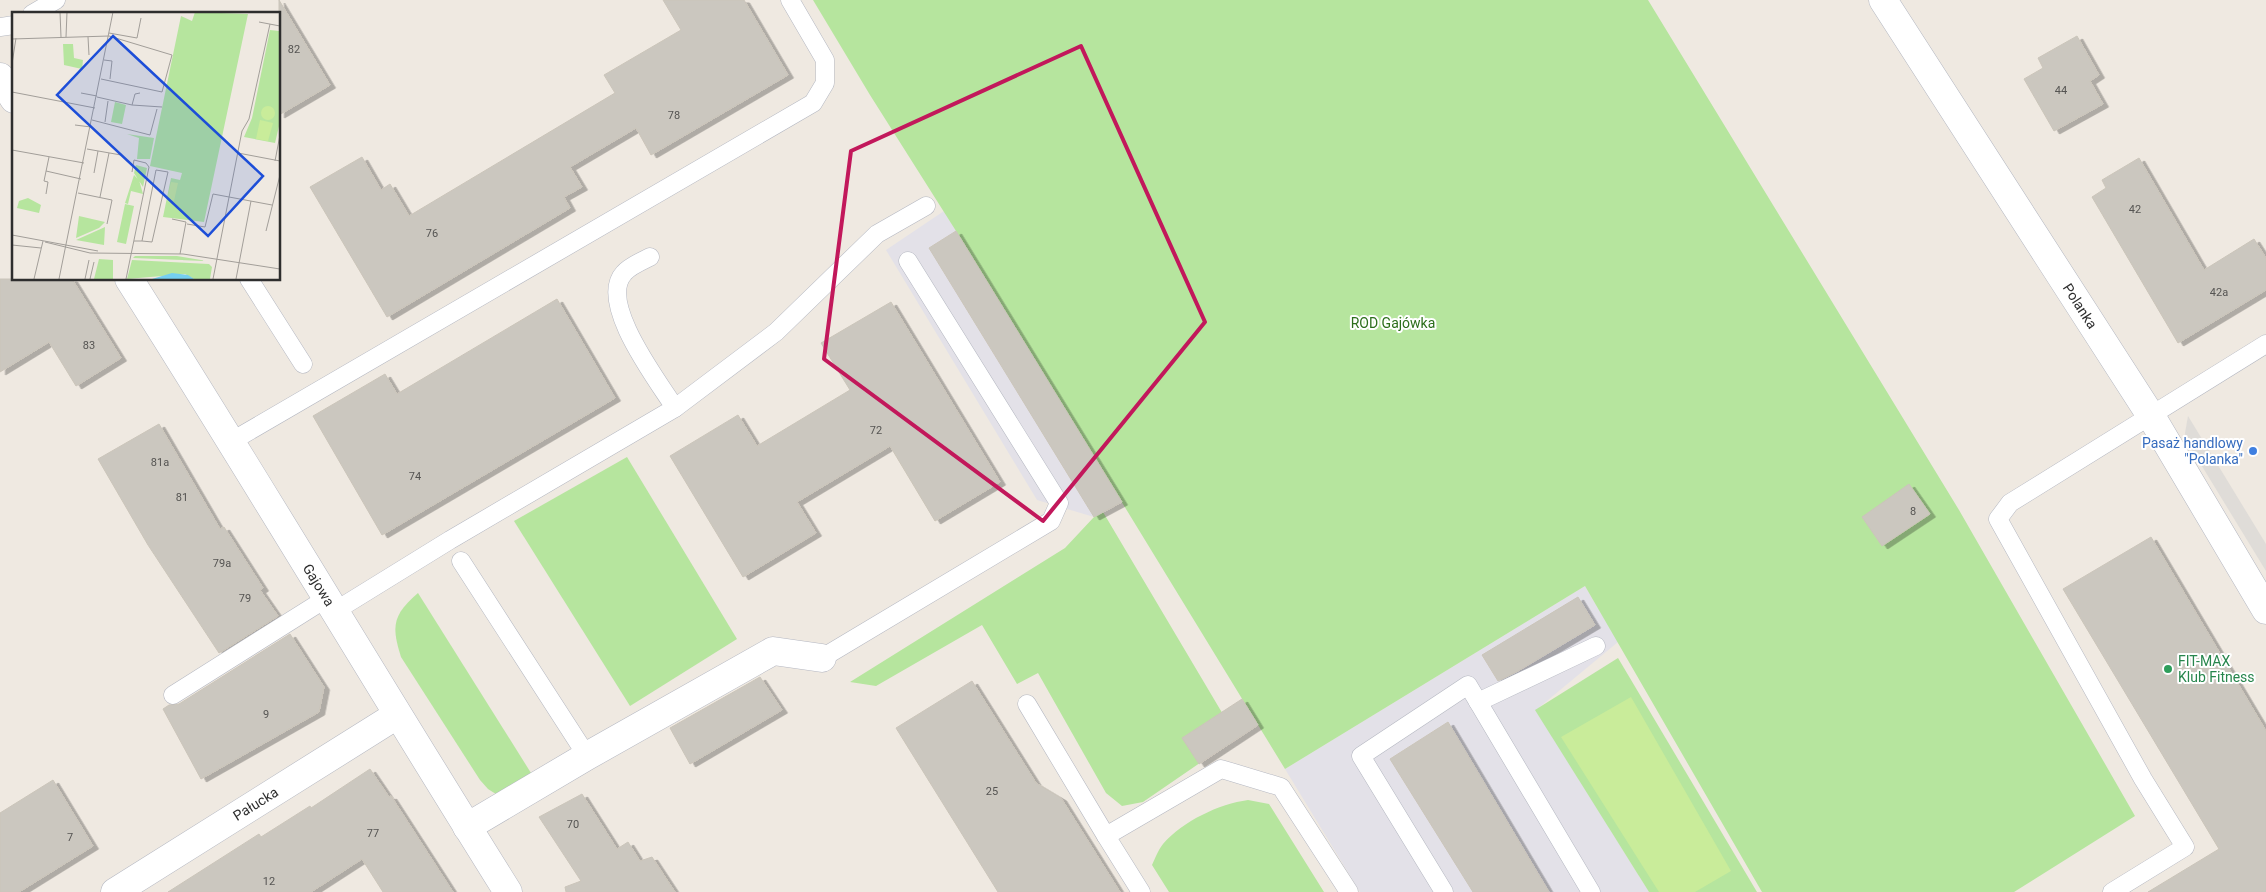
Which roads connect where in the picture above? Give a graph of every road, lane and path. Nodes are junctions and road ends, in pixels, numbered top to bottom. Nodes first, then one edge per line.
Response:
1 (56, 0) edge
2 (790, 0) edge
3 (1888, 2) edge
4 (35, 12) edge
5 (0, 77) edge
6 (12, 96) edge
7 (926, 206) dead end
8 (650, 256) dead end
9 (908, 260) dead end
10 (129, 280) edge
11 (250, 280) edge
12 (2266, 344) edge
13 (303, 364) dead end
14 (675, 408) junction
15 (2151, 416) junction
16 (232, 441) junction
17 (461, 561) dead end
18 (331, 604) junction
19 (2266, 610) edge
20 (1596, 646) dead end
21 (822, 658) joint
22 (173, 695) dead end
23 (1478, 702) junction
24 (1027, 704) dead end
25 (397, 715) junction
26 (587, 756) junction
27 (467, 826) junction
28 (1106, 836) junction
29 (115, 892) edge
30 (508, 892) edge
31 (1141, 892) edge
32 (1348, 892) edge
33 (1444, 892) edge
34 (1591, 892) edge
35 (2112, 892) edge

1 - 4 lane
2 - 16 lane
3 - 15 street, Polanka
5 - 6 street
7 - 14 lane
8 - 14 lane
9 - 21 lane
10 - 16 street, Gajowa
11 - 13 lane
12 - 15 lane
14 - 18 lane
15 - 19 street, Polanka
15 - 35 lane
16 - 18 street, Gajowa
17 - 26 lane
18 - 22 lane
18 - 25 street, Gajowa
20 - 23 lane
21 - 26 street
23 - 33 lane
23 - 34 lane
24 - 28 lane
25 - 27 street, Gajowa
25 - 29 street, Pałucka
26 - 27 street
27 - 30 street, Gajowa
28 - 31 lane
28 - 32 lane

